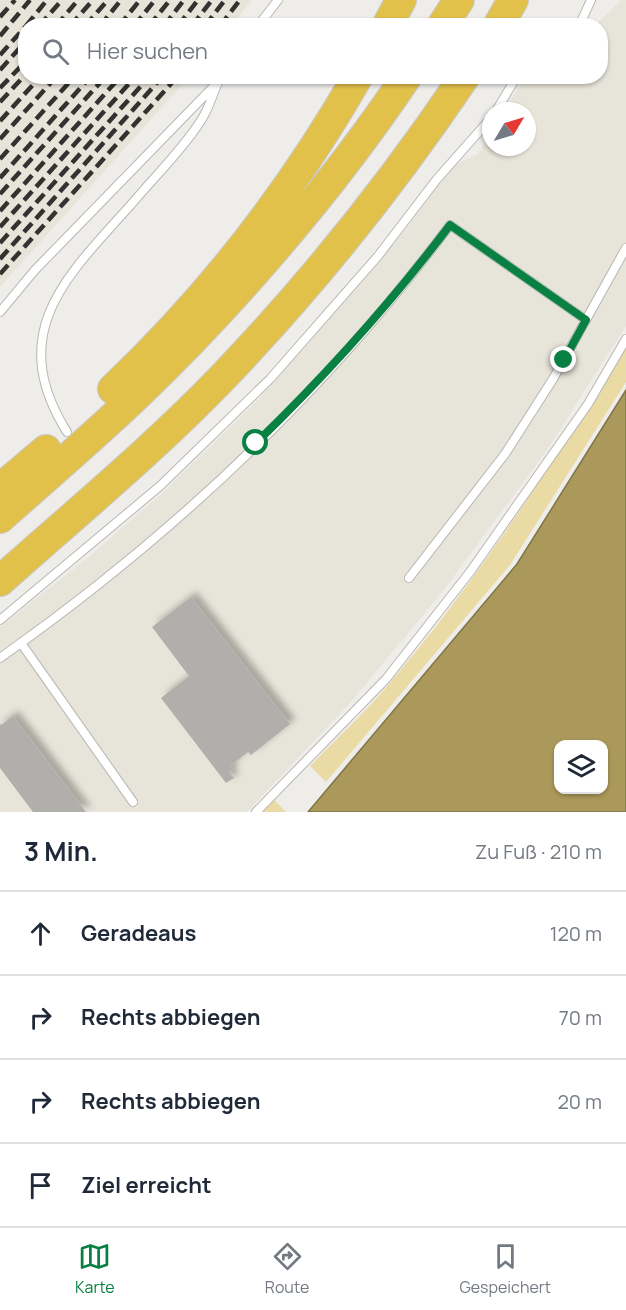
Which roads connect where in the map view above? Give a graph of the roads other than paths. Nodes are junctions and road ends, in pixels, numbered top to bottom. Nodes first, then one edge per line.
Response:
1 (278, 0) edge
2 (401, 0) edge
3 (459, 0) edge
4 (513, 0) edge
5 (591, 0) edge
6 (264, 18) edge
7 (391, 18) edge
8 (447, 18) edge
9 (503, 18) edge
10 (583, 18) edge
11 (215, 84) edge
12 (218, 84) edge
13 (353, 84) edge
14 (402, 84) edge
15 (460, 84) edge
16 (512, 84) edge
17 (501, 102) edge
18 (387, 106) junction
19 (482, 128) edge
20 (246, 244) junction
21 (626, 248) edge
22 (0, 312) edge
23 (586, 320) junction
24 (626, 339) edge
25 (67, 432) junction
26 (0, 489) edge
27 (0, 518) edge
28 (409, 578) dead end
29 (0, 581) edge
30 (0, 620) edge
31 (21, 643) junction
32 (0, 658) edge
33 (133, 802) dead end
34 (256, 812) edge

1 - 6 lane
2 - 7 highway
3 - 8 highway
4 - 9 highway
5 - 10 lane
11 - 22 lane
12 - 25 lane
13 - 20 highway
14 - 18 highway
15 - 29 highway
16 - 17 lane
18 - 20 highway
18 - 27 highway
19 - 30 lane
20 - 25 highway
21 - 23 lane
23 - 28 lane
23 - 31 lane
24 - 34 lane
25 - 26 highway
31 - 32 lane
31 - 33 lane

